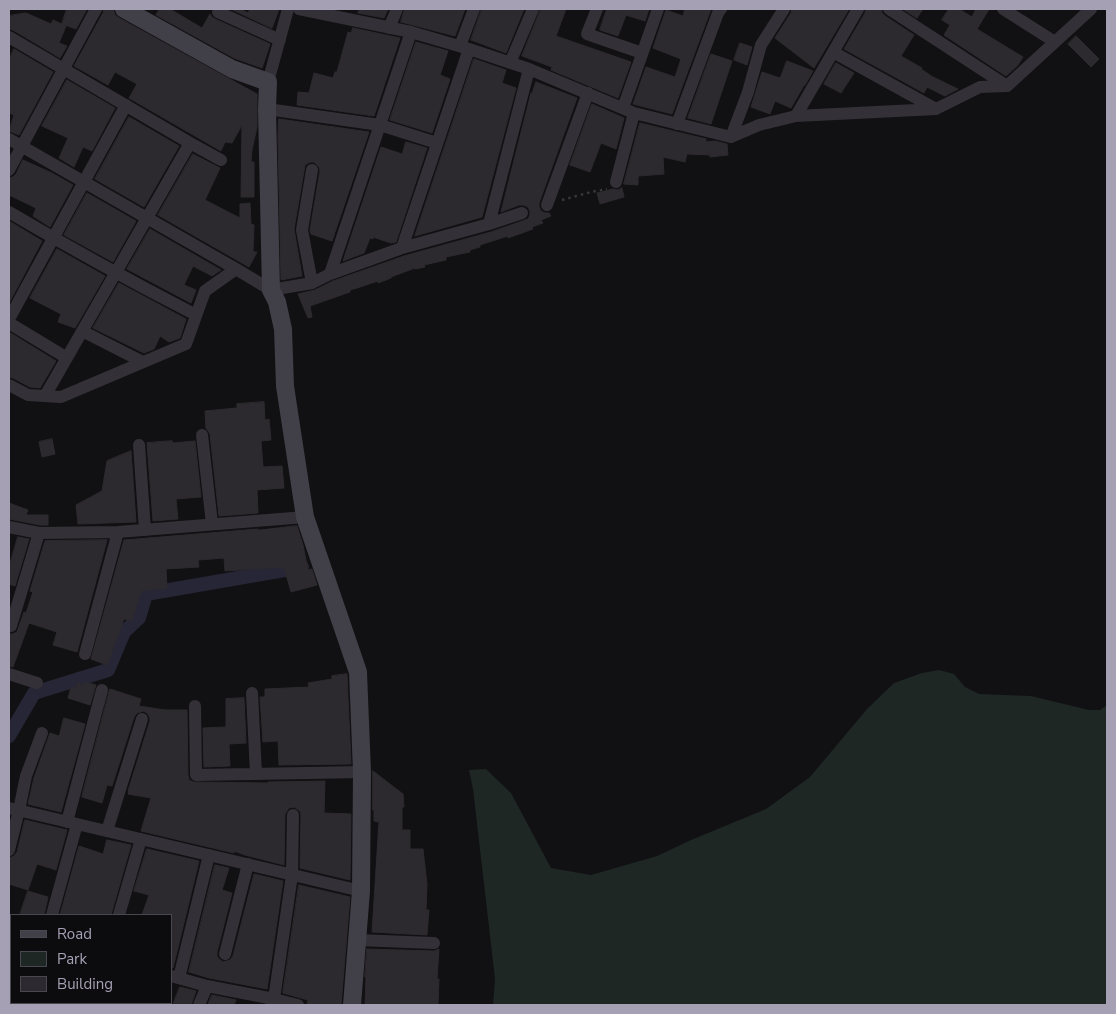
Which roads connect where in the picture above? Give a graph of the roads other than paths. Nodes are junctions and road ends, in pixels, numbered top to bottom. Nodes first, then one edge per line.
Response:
1 (96, 9) edge
2 (124, 9) edge
3 (288, 9) edge
4 (299, 9) edge
5 (397, 9) edge
6 (474, 9) edge
7 (533, 9) edge
8 (597, 9) edge
9 (658, 9) edge
10 (721, 9) edge
11 (784, 9) edge
12 (858, 9) edge
13 (889, 9) edge
14 (1003, 9) edge
15 (1091, 9) edge
16 (218, 12) dead end
17 (389, 28) junction
18 (412, 32) junction
19 (9, 36) edge
20 (280, 40) junction
21 (1055, 42) junction
22 (464, 48) junction
23 (833, 52) junction
24 (642, 53) junction
25 (510, 63) junction
26 (63, 69) junction
27 (529, 69) junction
28 (268, 82) junction
29 (1007, 86) junction
30 (588, 93) junction
31 (126, 105) junction
32 (267, 109) junction
33 (936, 109) junction
34 (629, 110) junction
35 (796, 116) junction
36 (677, 124) junction
37 (380, 126) junction
38 (730, 138) junction
39 (9, 139) edge
40 (190, 143) junction
41 (437, 143) junction
42 (22, 146) junction
43 (221, 160) dead end
44 (9, 170) edge
45 (312, 170) dead end
46 (84, 182) junction
47 (616, 182) dead end
48 (547, 205) road end
49 (9, 212) edge
50 (522, 213) dead end
51 (147, 218) junction
52 (489, 224) junction
53 (53, 238) junction
54 (402, 248) junction
55 (236, 269) junction
56 (116, 273) junction
57 (330, 274) junction
58 (312, 283) junction
59 (271, 290) junction
60 (196, 315) junction
61 (9, 321) edge
62 (82, 331) junction
63 (67, 358) junction
64 (143, 362) junction
65 (9, 385) edge
66 (45, 396) junction
67 (202, 436) dead end
68 (139, 445) dead end
69 (305, 517) junction
70 (212, 524) junction
71 (9, 527) edge
72 (145, 530) junction
73 (118, 532) junction
74 (39, 533) junction
75 (11, 626) dead end
76 (85, 654) dead end
77 (9, 674) edge
78 (37, 683) dead end
79 (102, 690) dead end
80 (252, 692) dead end
81 (195, 706) dead end
82 (142, 719) dead end
83 (42, 732) dead end
84 (362, 772) junction
85 (256, 774) junction
86 (14, 809) edge
87 (293, 815) dead end
88 (72, 823) junction
89 (107, 831) junction
90 (141, 839) junction
91 (9, 850) edge
92 (209, 855) junction
93 (248, 864) junction
94 (292, 875) junction
95 (361, 891) junction
96 (52, 914) edge
97 (120, 914) edge
98 (357, 940) junction
99 (434, 943) dead end
100 (225, 954) dead end
101 (175, 977) edge
102 (207, 986) junction
103 (273, 1002) edge
104 (199, 1005) edge
105 (298, 1005) edge
106 (352, 1005) edge

1 - 26 street
2 - 28 street
3 - 20 street
4 - 17 street
5 - 17 street
6 - 22 street
7 - 25 street
8 - 24 street
9 - 24 street
10 - 36 street
11 - 38 street
12 - 23 street
13 - 29 street
14 - 21 street
15 - 21 street
16 - 20 street
17 - 18 street
18 - 22 street
18 - 37 street
19 - 26 street
20 - 28 street
21 - 29 street
22 - 25 street
22 - 41 street
23 - 33 street
23 - 35 street
24 - 34 street
25 - 27 street
26 - 31 street
26 - 42 street
27 - 30 street
27 - 52 street
28 - 32 street
29 - 33 street
30 - 34 street
30 - 48 street
31 - 40 street
31 - 46 street
32 - 37 street
32 - 59 street
33 - 35 street
34 - 36 street
34 - 47 street
35 - 38 street
36 - 38 street
37 - 41 street
37 - 57 street
39 - 42 street
40 - 43 street
40 - 51 street
41 - 54 street
42 - 44 street
42 - 46 street
45 - 58 street
46 - 51 street
46 - 53 street
49 - 53 street
50 - 52 street
51 - 55 street
51 - 56 street
52 - 54 street
53 - 56 street
53 - 61 street
54 - 57 street
55 - 59 street
55 - 60 street
56 - 60 street
56 - 62 street
57 - 58 street
58 - 59 street
59 - 69 street
60 - 64 street
61 - 63 street
62 - 63 street
62 - 64 street
63 - 66 street
64 - 66 street
65 - 66 street
67 - 70 street
68 - 72 street
69 - 70 street
69 - 84 street
70 - 72 street
71 - 74 street
72 - 73 street
73 - 74 street
73 - 76 street
74 - 75 street
77 - 78 street
79 - 88 street
80 - 85 street
81 - 85 street
82 - 89 street
83 - 86 street
84 - 85 street
84 - 95 street
86 - 88 street
86 - 91 street
87 - 94 street
88 - 89 street
88 - 96 street
89 - 90 street
90 - 92 street
90 - 97 street
92 - 93 street
92 - 101 street
93 - 94 street
93 - 100 street
94 - 95 street
94 - 103 street
95 - 98 street
98 - 99 street
98 - 106 street
101 - 102 street
102 - 103 street
102 - 104 street
103 - 105 street

